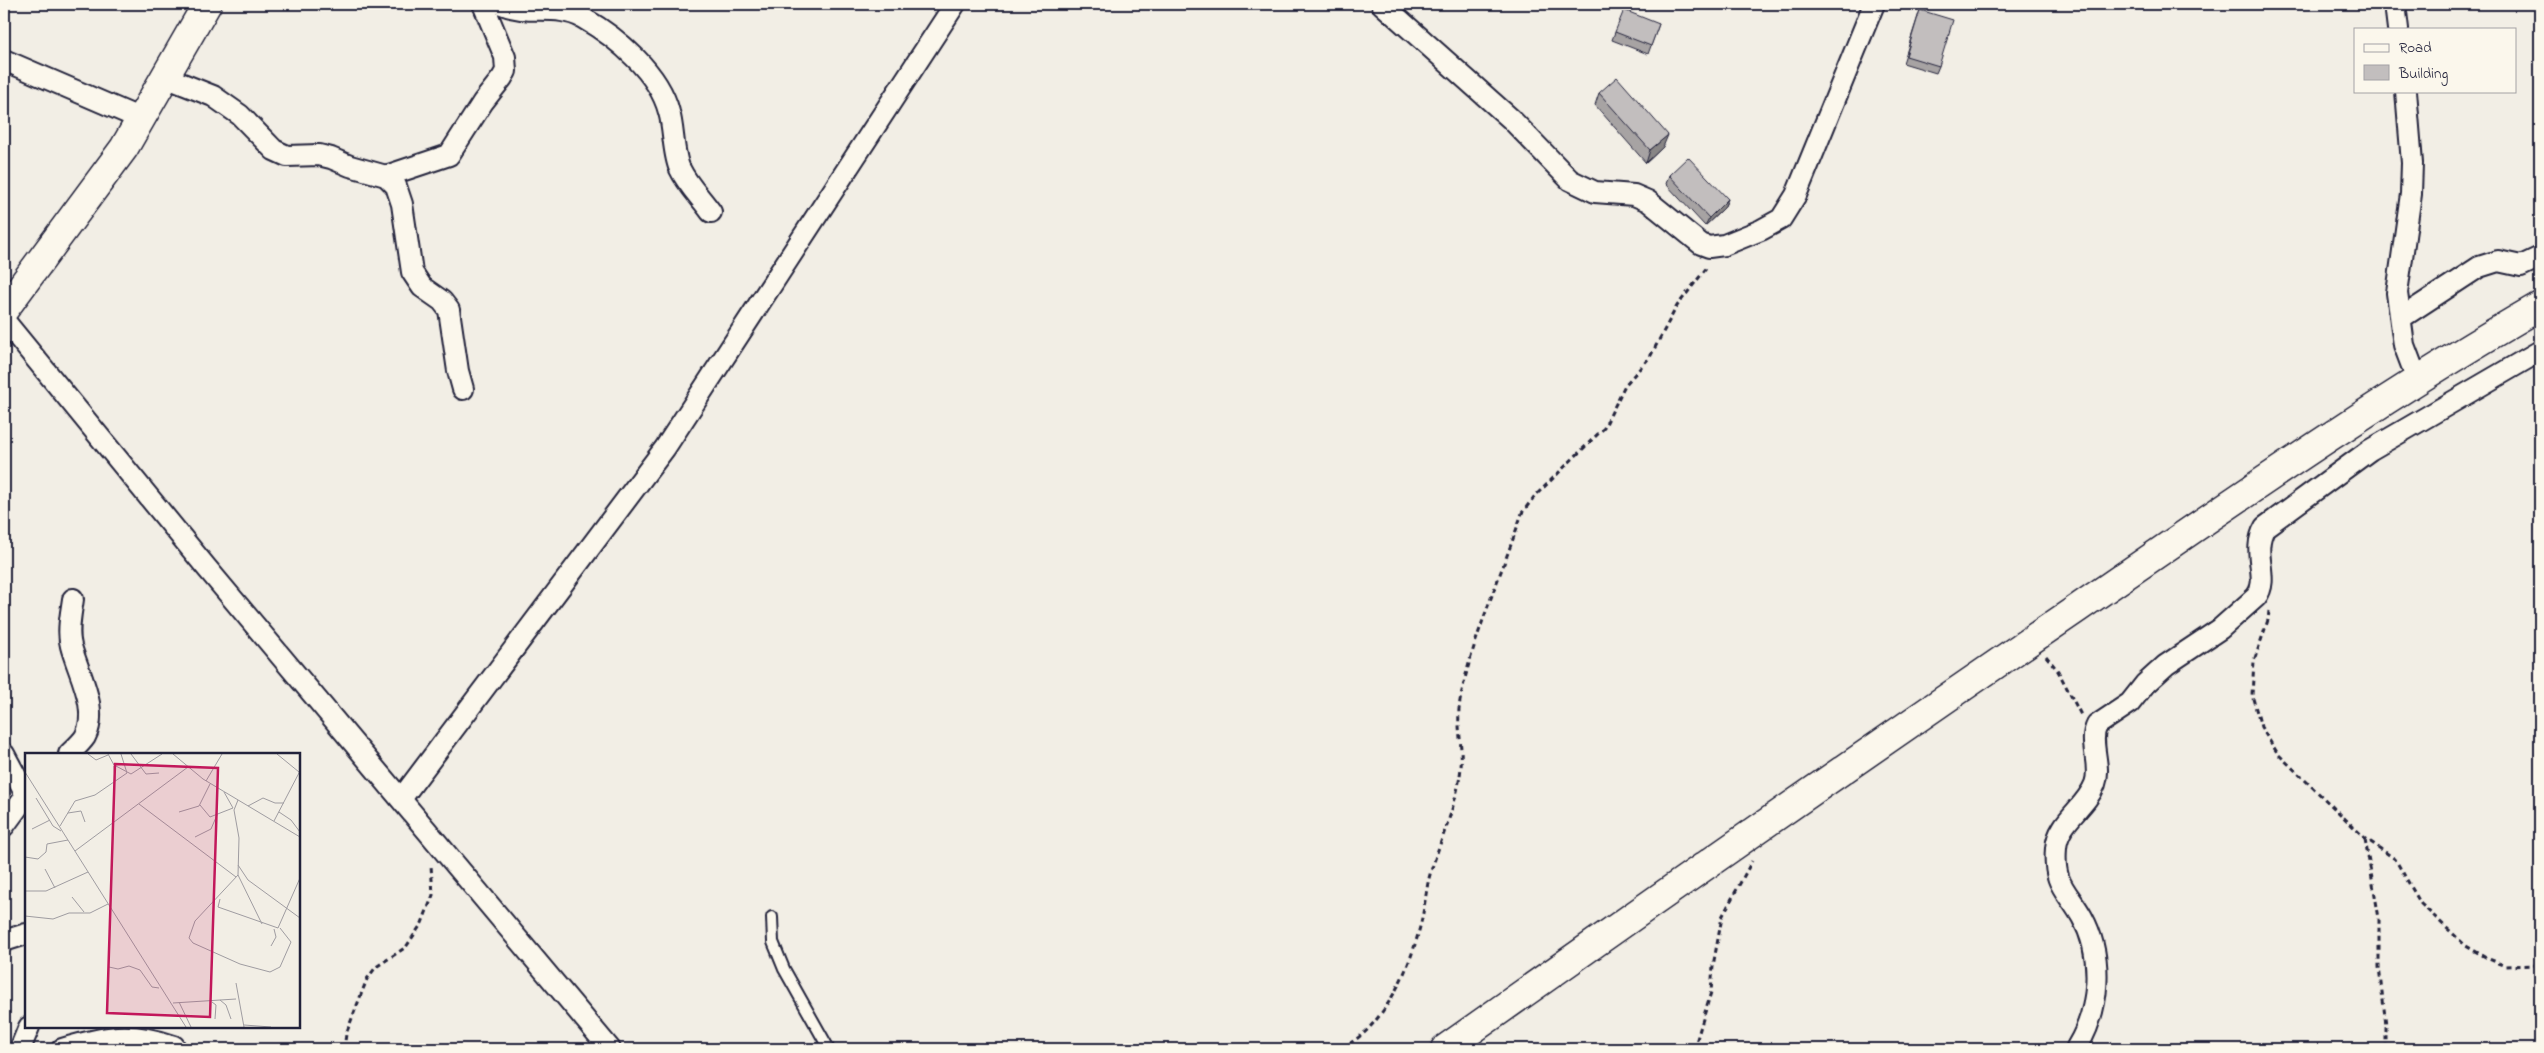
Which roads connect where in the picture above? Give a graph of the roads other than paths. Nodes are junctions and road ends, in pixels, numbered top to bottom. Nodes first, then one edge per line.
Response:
1 (207, 4) edge
2 (483, 4) edge
3 (502, 4) edge
4 (955, 4) edge
5 (1382, 4) edge
6 (1874, 4) edge
7 (2395, 4) edge
8 (2398, 28) edge
9 (4, 60) edge
10 (165, 77) junction
11 (2406, 92) edge
12 (141, 119) junction
13 (386, 176) junction
14 (711, 212) dead end
15 (2540, 257) edge
16 (2540, 306) edge
17 (4, 310) edge
18 (2401, 318) junction
19 (4, 320) edge
20 (2540, 351) edge
21 (2418, 382) junction
22 (463, 389) dead end
23 (73, 599) dead end
24 (70, 753) edge
25 (4, 754) edge
26 (25, 793) edge
27 (25, 796) edge
28 (401, 799) junction
29 (4, 826) edge
30 (772, 917) dead end
31 (25, 934) edge
32 (4, 941) edge
33 (29, 1028) edge
34 (163, 1028) edge
35 (2077, 1047) dead end
36 (175, 1048) edge
37 (20, 1049) edge
38 (62, 1049) edge
39 (610, 1049) edge
40 (829, 1049) edge
41 (1446, 1049) edge

1 - 10 main road
2 - 13 street
3 - 14 street
4 - 28 street
5 - 6 street
7 - 8 street
9 - 12 street
10 - 12 main road
10 - 13 street
11 - 18 street
12 - 17 main road
13 - 22 street
15 - 18 street
16 - 21 main road
18 - 21 street
19 - 28 street
20 - 35 street
21 - 41 main road
23 - 24 street
25 - 26 street
27 - 29 street
28 - 39 street
30 - 40 lane
31 - 32 street
33 - 37 street
34 - 36 street
36 - 38 street

